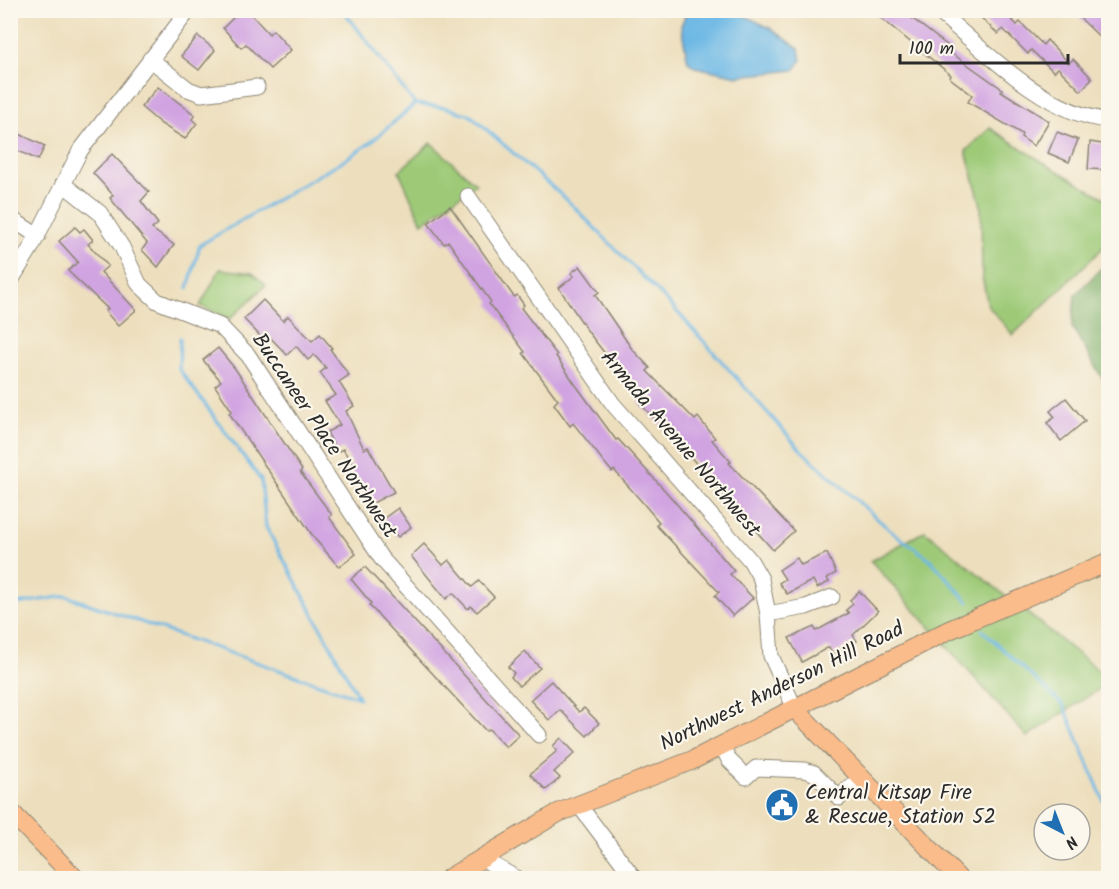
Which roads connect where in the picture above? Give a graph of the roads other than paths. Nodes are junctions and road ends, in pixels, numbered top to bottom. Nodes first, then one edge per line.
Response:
1 (189, 10) edge
2 (937, 10) edge
3 (150, 59) junction
4 (257, 87) dead end
5 (1108, 120) edge
6 (63, 184) junction
7 (468, 196) dead end
8 (10, 218) edge
9 (38, 236) junction
10 (10, 282) edge
11 (1108, 562) edge
12 (832, 597) dead end
13 (768, 614) junction
14 (795, 709) junction
15 (540, 735) dead end
16 (722, 746) junction
17 (861, 777) junction
18 (578, 804) junction
19 (10, 811) edge
20 (481, 858) junction
21 (75, 879) edge
22 (449, 879) edge
23 (516, 879) edge
24 (634, 879) edge
25 (958, 879) edge

1 - 3 street
2 - 5 street
3 - 4 street
3 - 6 street
6 - 9 street
6 - 15 street, Buccaneer Place Northwest
7 - 13 street, Armada Avenue Northwest
8 - 9 street
9 - 10 street
11 - 14 main road, Northwest Anderson Hill Road
12 - 13 street
13 - 14 street, Armada Avenue Northwest
14 - 16 main road, Northwest Anderson Hill Road
14 - 17 main road
16 - 17 street
16 - 18 main road, Northwest Anderson Hill Road
17 - 25 main road
18 - 20 main road, Northwest Anderson Hill Road
18 - 24 street
19 - 21 main road
20 - 22 main road, Northwest Anderson Hill Road
20 - 23 street

